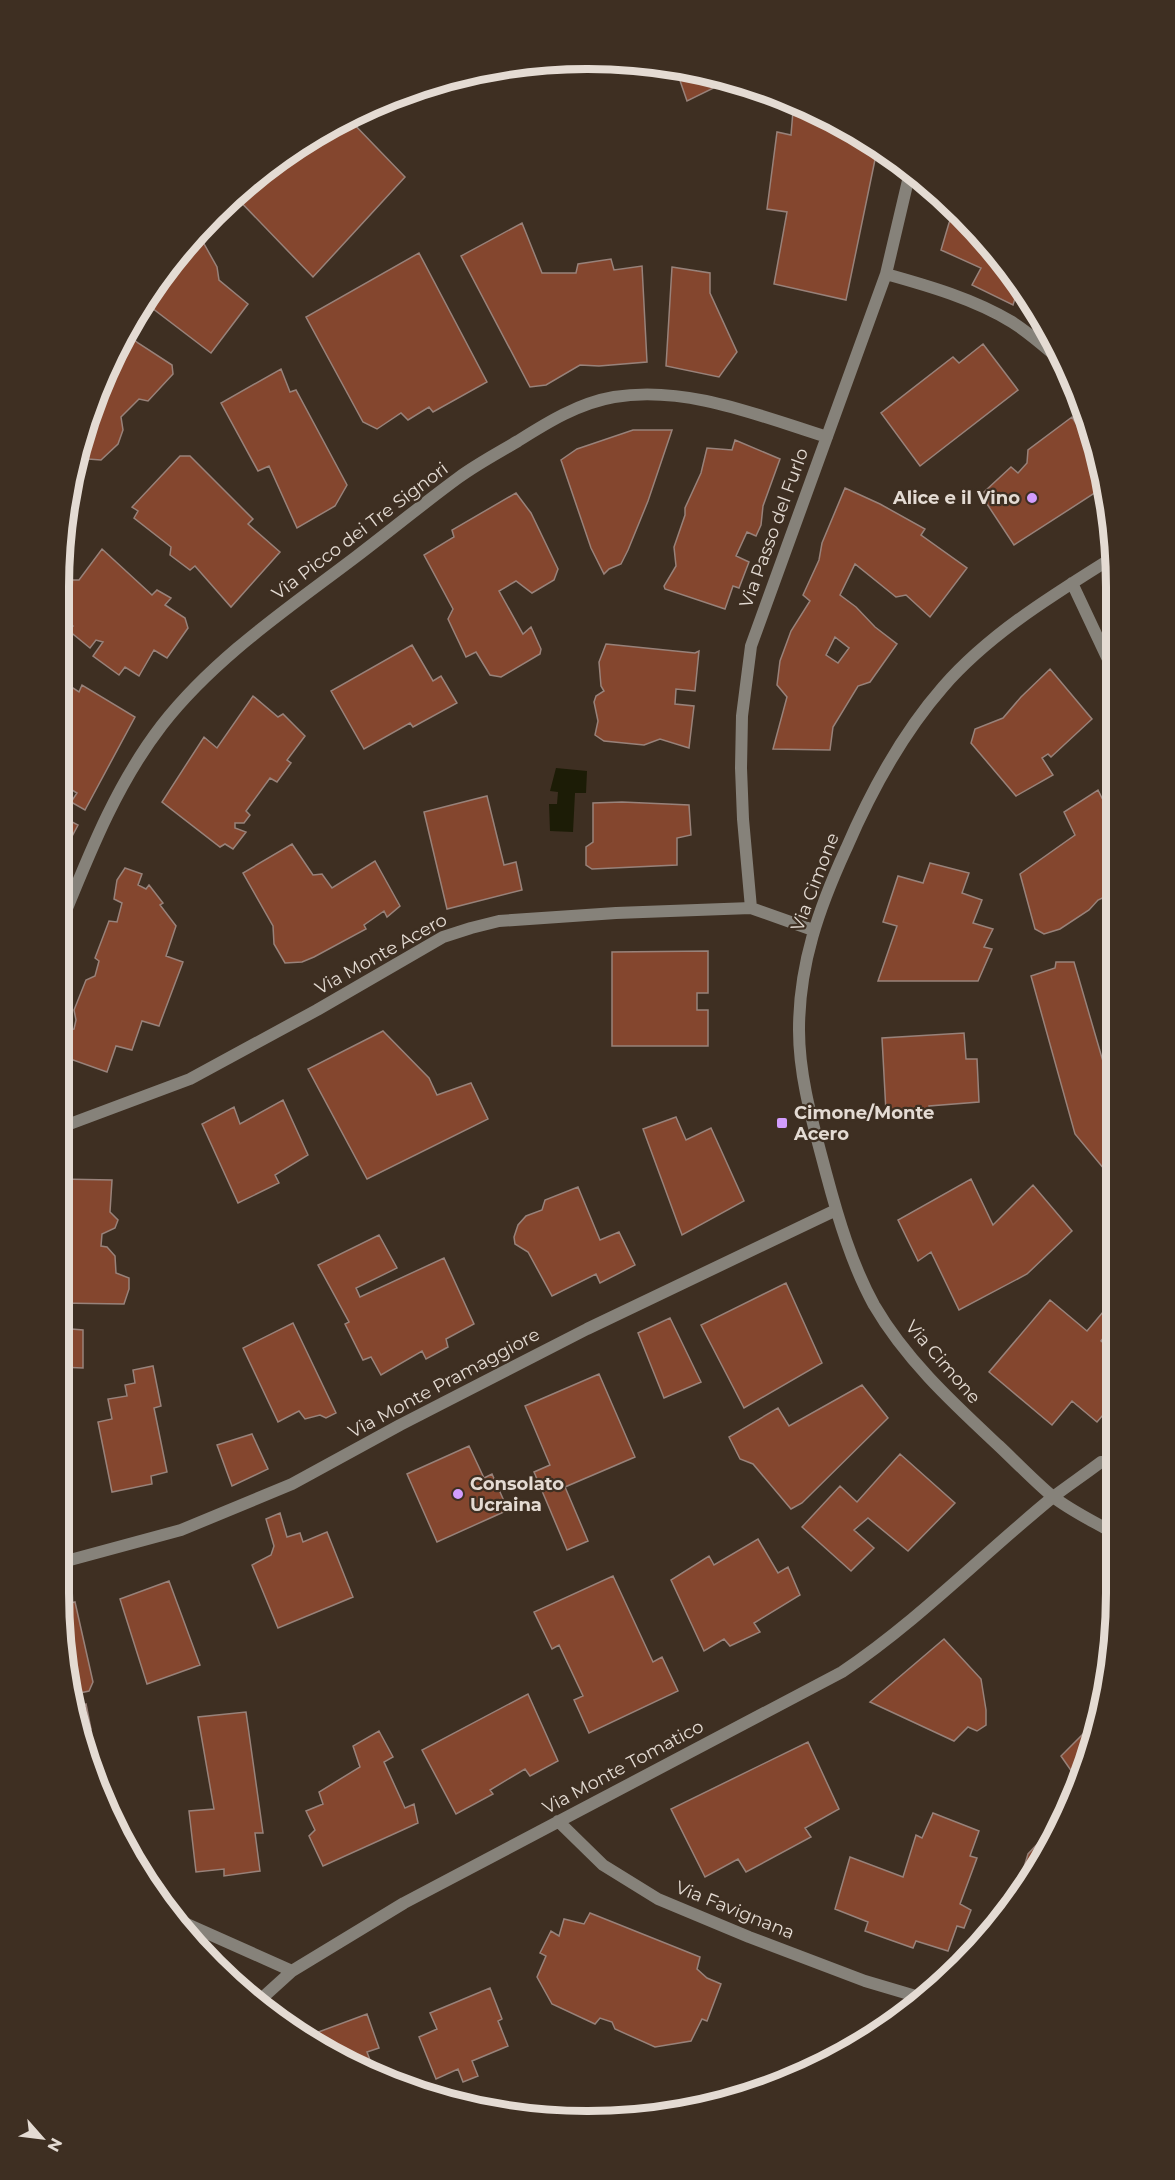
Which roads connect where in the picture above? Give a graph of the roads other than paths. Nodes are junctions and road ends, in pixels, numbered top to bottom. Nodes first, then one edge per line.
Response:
1 (908, 180) edge
2 (886, 274) junction
3 (1049, 350) edge
4 (827, 437) junction
5 (1105, 562) edge
6 (1072, 583) junction
7 (1106, 655) edge
8 (69, 904) edge
9 (751, 908) junction
10 (813, 930) junction
11 (69, 1124) edge
12 (836, 1210) junction
13 (1101, 1462) dead end
14 (1054, 1497) junction
15 (1106, 1529) edge
16 (69, 1560) edge
17 (558, 1821) junction
18 (191, 1926) edge
19 (292, 1971) junction
20 (913, 1995) edge
21 (264, 1997) edge

1 - 2 street, Via Passo del Furlo
2 - 3 street
2 - 4 street, Via Passo del Furlo
4 - 8 street, Via Picco dei Tre Signori
4 - 9 street, Via Passo del Furlo
5 - 6 street, Via Cimone
6 - 7 street
6 - 10 street, Via Cimone
9 - 10 street, Via Monte Acero
9 - 11 street, Via Monte Acero
10 - 12 street, Via Cimone
12 - 14 street, Via Cimone
12 - 16 street, Via Monte Pramaggiore
13 - 14 street, Via Monte Tomatico
14 - 15 street, Via Cimone
14 - 17 street, Via Monte Tomatico
17 - 19 street, Via Monte Tomatico
17 - 20 street, Via Favignana
18 - 19 street
19 - 21 street, Via Monte Tomatico

